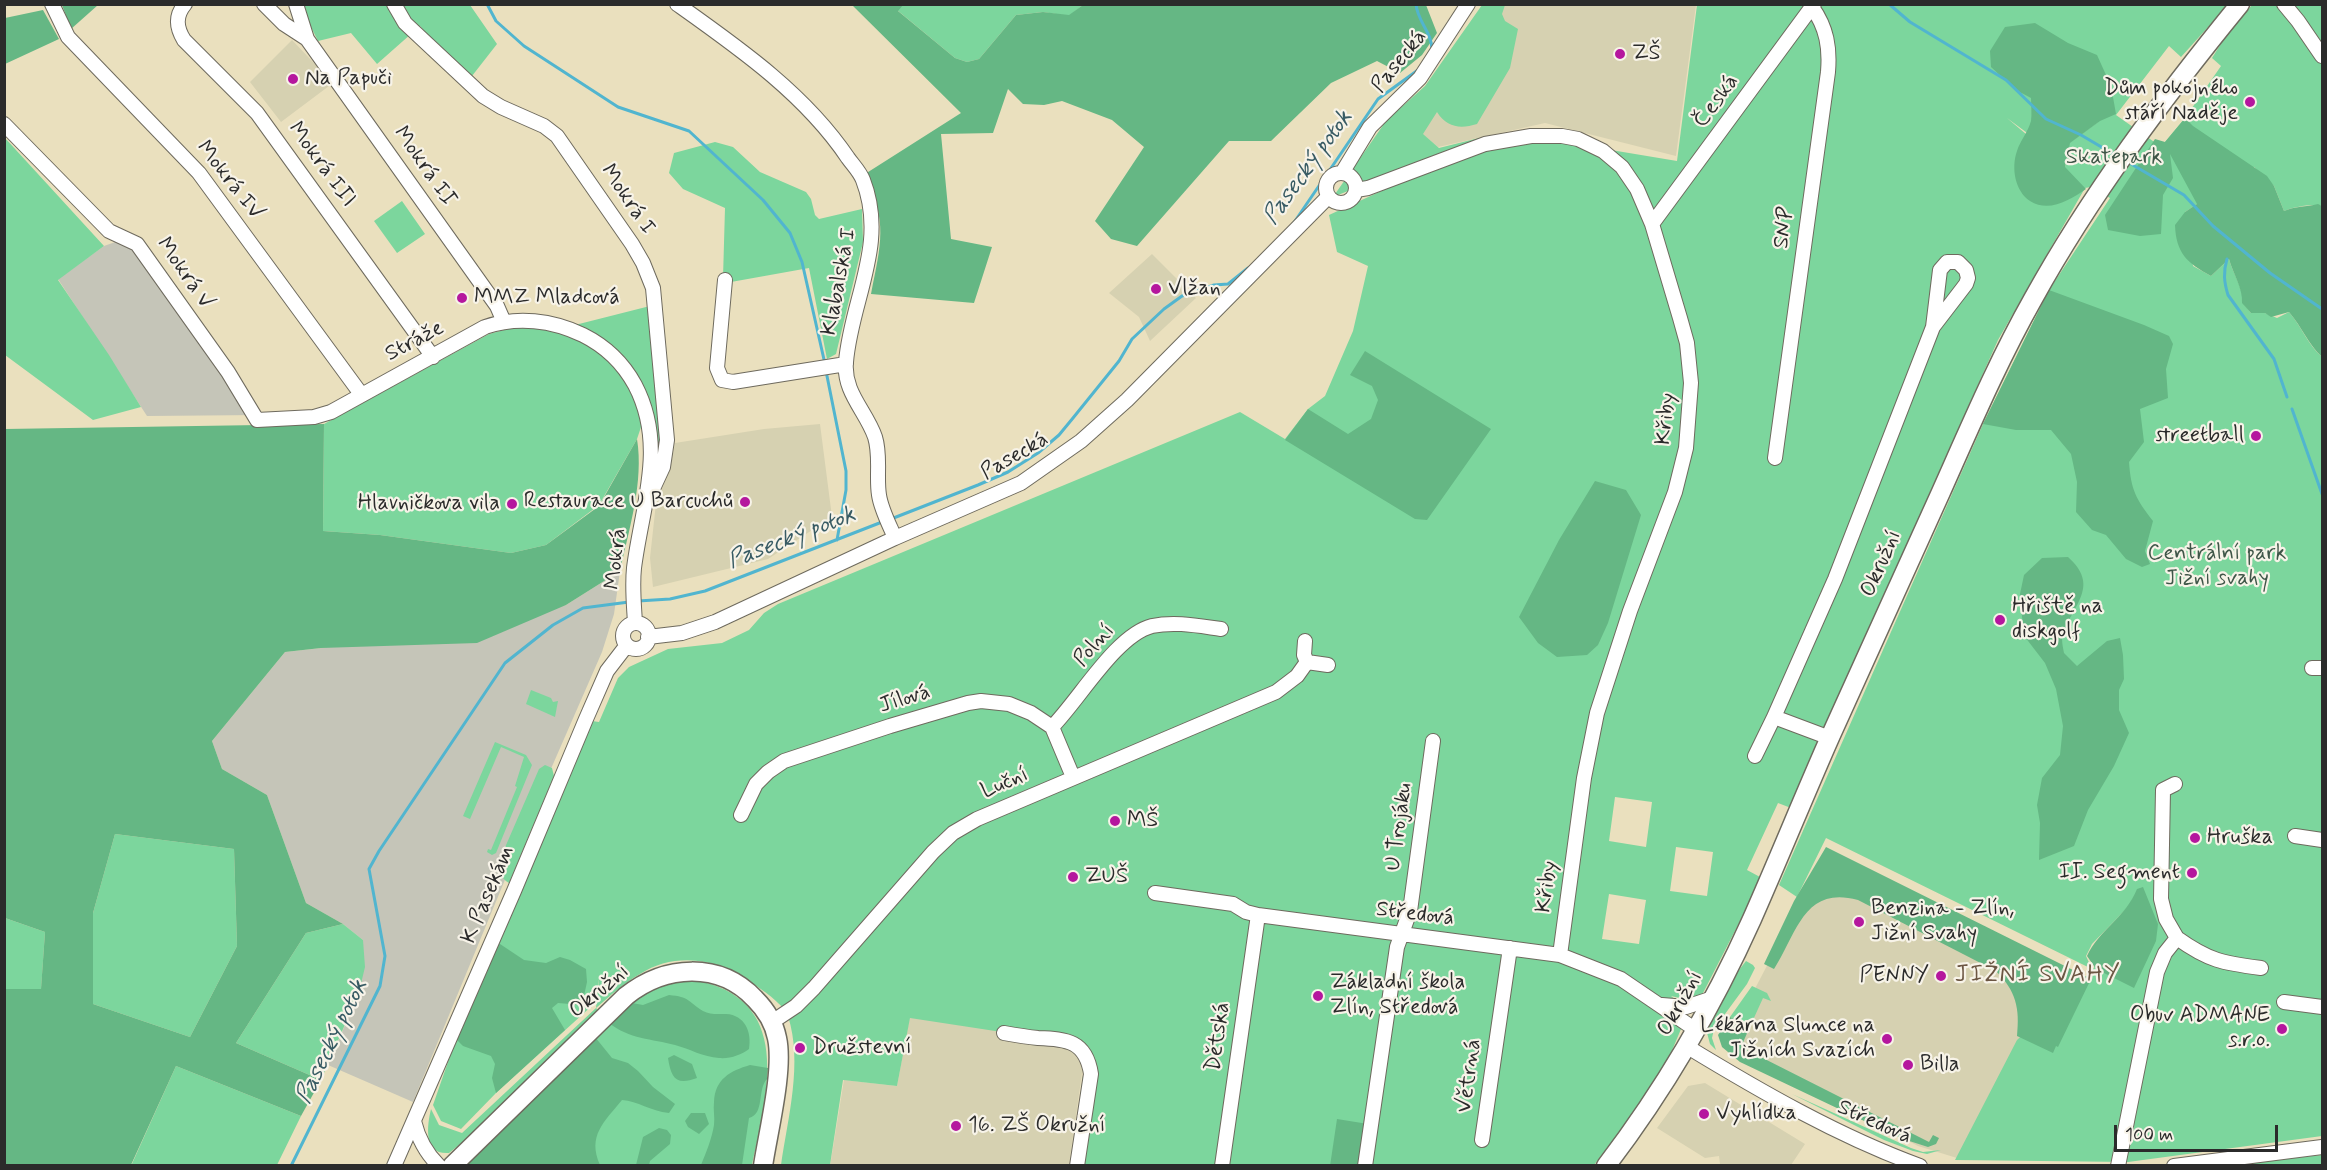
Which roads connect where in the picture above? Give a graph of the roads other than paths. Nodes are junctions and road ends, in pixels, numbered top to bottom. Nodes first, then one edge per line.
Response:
1 (52, 4) edge
2 (185, 4) edge
3 (264, 4) edge
4 (296, 4) edge
5 (394, 4) edge
6 (677, 4) edge
7 (1468, 4) edge
8 (2240, 4) edge
9 (2284, 4) edge
10 (1813, 6) edge
11 (307, 39) junction
12 (2322, 56) edge
13 (4, 124) edge
14 (1342, 173) junction
15 (1356, 190) junction
16 (1328, 197) junction
17 (1652, 224) junction
18 (725, 280) dead end
19 (504, 322) junction
20 (1933, 327) dead end
21 (433, 357) junction
22 (846, 364) junction
23 (361, 394) junction
24 (257, 420) joint
25 (1775, 458) dead end
26 (647, 500) junction
27 (893, 533) junction
28 (635, 623) junction
29 (1221, 629) dead end
30 (648, 637) junction
31 (1305, 641) dead end
32 (627, 645) junction
33 (1307, 662) junction
34 (1328, 665) dead end
35 (1774, 717) junction
36 (1052, 727) junction
37 (1830, 738) junction
38 (1433, 741) dead end
39 (1755, 756) dead end
40 (1073, 777) junction
41 (2175, 784) dead end
42 (741, 815) dead end
43 (2295, 836) dead end
44 (2322, 840) edge
45 (1155, 893) dead end
46 (1257, 915) junction
47 (1400, 935) junction
48 (2177, 938) junction
49 (1510, 948) junction
50 (1560, 955) junction
51 (2261, 968) dead end
52 (1713, 998) junction
53 (2284, 1002) dead end
54 (1660, 1004) junction
55 (2322, 1007) edge
56 (772, 1022) junction
57 (1696, 1030) junction
58 (1004, 1033) dead end
59 (1686, 1046) junction
60 (414, 1121) junction
61 (1482, 1140) dead end
62 (404, 1143) junction
63 (2322, 1147) edge
64 (394, 1166) edge
65 (407, 1166) edge
66 (439, 1166) edge
67 (452, 1166) edge
68 (763, 1166) edge
69 (1077, 1166) edge
70 (1222, 1166) edge
71 (1365, 1166) edge
72 (1606, 1166) edge
73 (1920, 1166) edge
74 (2118, 1166) edge
75 (2174, 1166) edge

1 - 23 street, Mokrá IV
2 - 21 street, Mokrá III
3 - 11 street, Mokrá II
4 - 11 street, Mokrá II
5 - 26 street, Mokrá I
6 - 22 street, Klabalská I
7 - 14 street, Pasecká
8 - 37 street, Okružní
9 - 12 street
10 - 17 street, Česká
10 - 25 street, SNP
11 - 19 street, Mokrá II
13 - 24 street, Mokrá V
14 - 15 street
14 - 16 street, Pasecká
15 - 16 street
15 - 17 street, Křiby
16 - 27 street, Pasecká
17 - 50 street, Křiby
18 - 22 street, Klabalská I
19 - 21 street, Stráže
19 - 26 street, Stráže
20 - 35 street
21 - 23 street, Stráže
22 - 27 street, Klabalská I
23 - 24 street, Stráže
26 - 28 street, Mokrá
27 - 30 street, Pasecká
28 - 30 street
28 - 32 street
29 - 36 street, Polní
30 - 32 street
31 - 33 street
32 - 60 street, K Pasekám
33 - 34 street
33 - 40 street, Luční
35 - 37 street
35 - 39 street
36 - 40 street
36 - 42 street, Jílová
37 - 52 street, Okružní
38 - 47 street, U Trojáku
40 - 56 street, Luční
41 - 48 street
43 - 44 street
45 - 46 street, Středová
46 - 47 street, Středová
46 - 70 street, Dětská
47 - 49 street, Středová
47 - 71 street, U Trojáku
48 - 51 street
48 - 74 street
49 - 50 street, Středová
49 - 61 street, Větrná
50 - 54 street, Středová
52 - 54 street, Středová
52 - 57 street, Okružní
53 - 55 street
54 - 57 street, Středová
56 - 67 street, Okružní
56 - 68 street, Okružní
57 - 59 street, Okružní
58 - 69 street
59 - 72 street, Okružní
59 - 73 street, Středová
60 - 62 street, K Pasekám
60 - 66 street
62 - 64 street, K Pasekám
62 - 65 street
63 - 75 street

